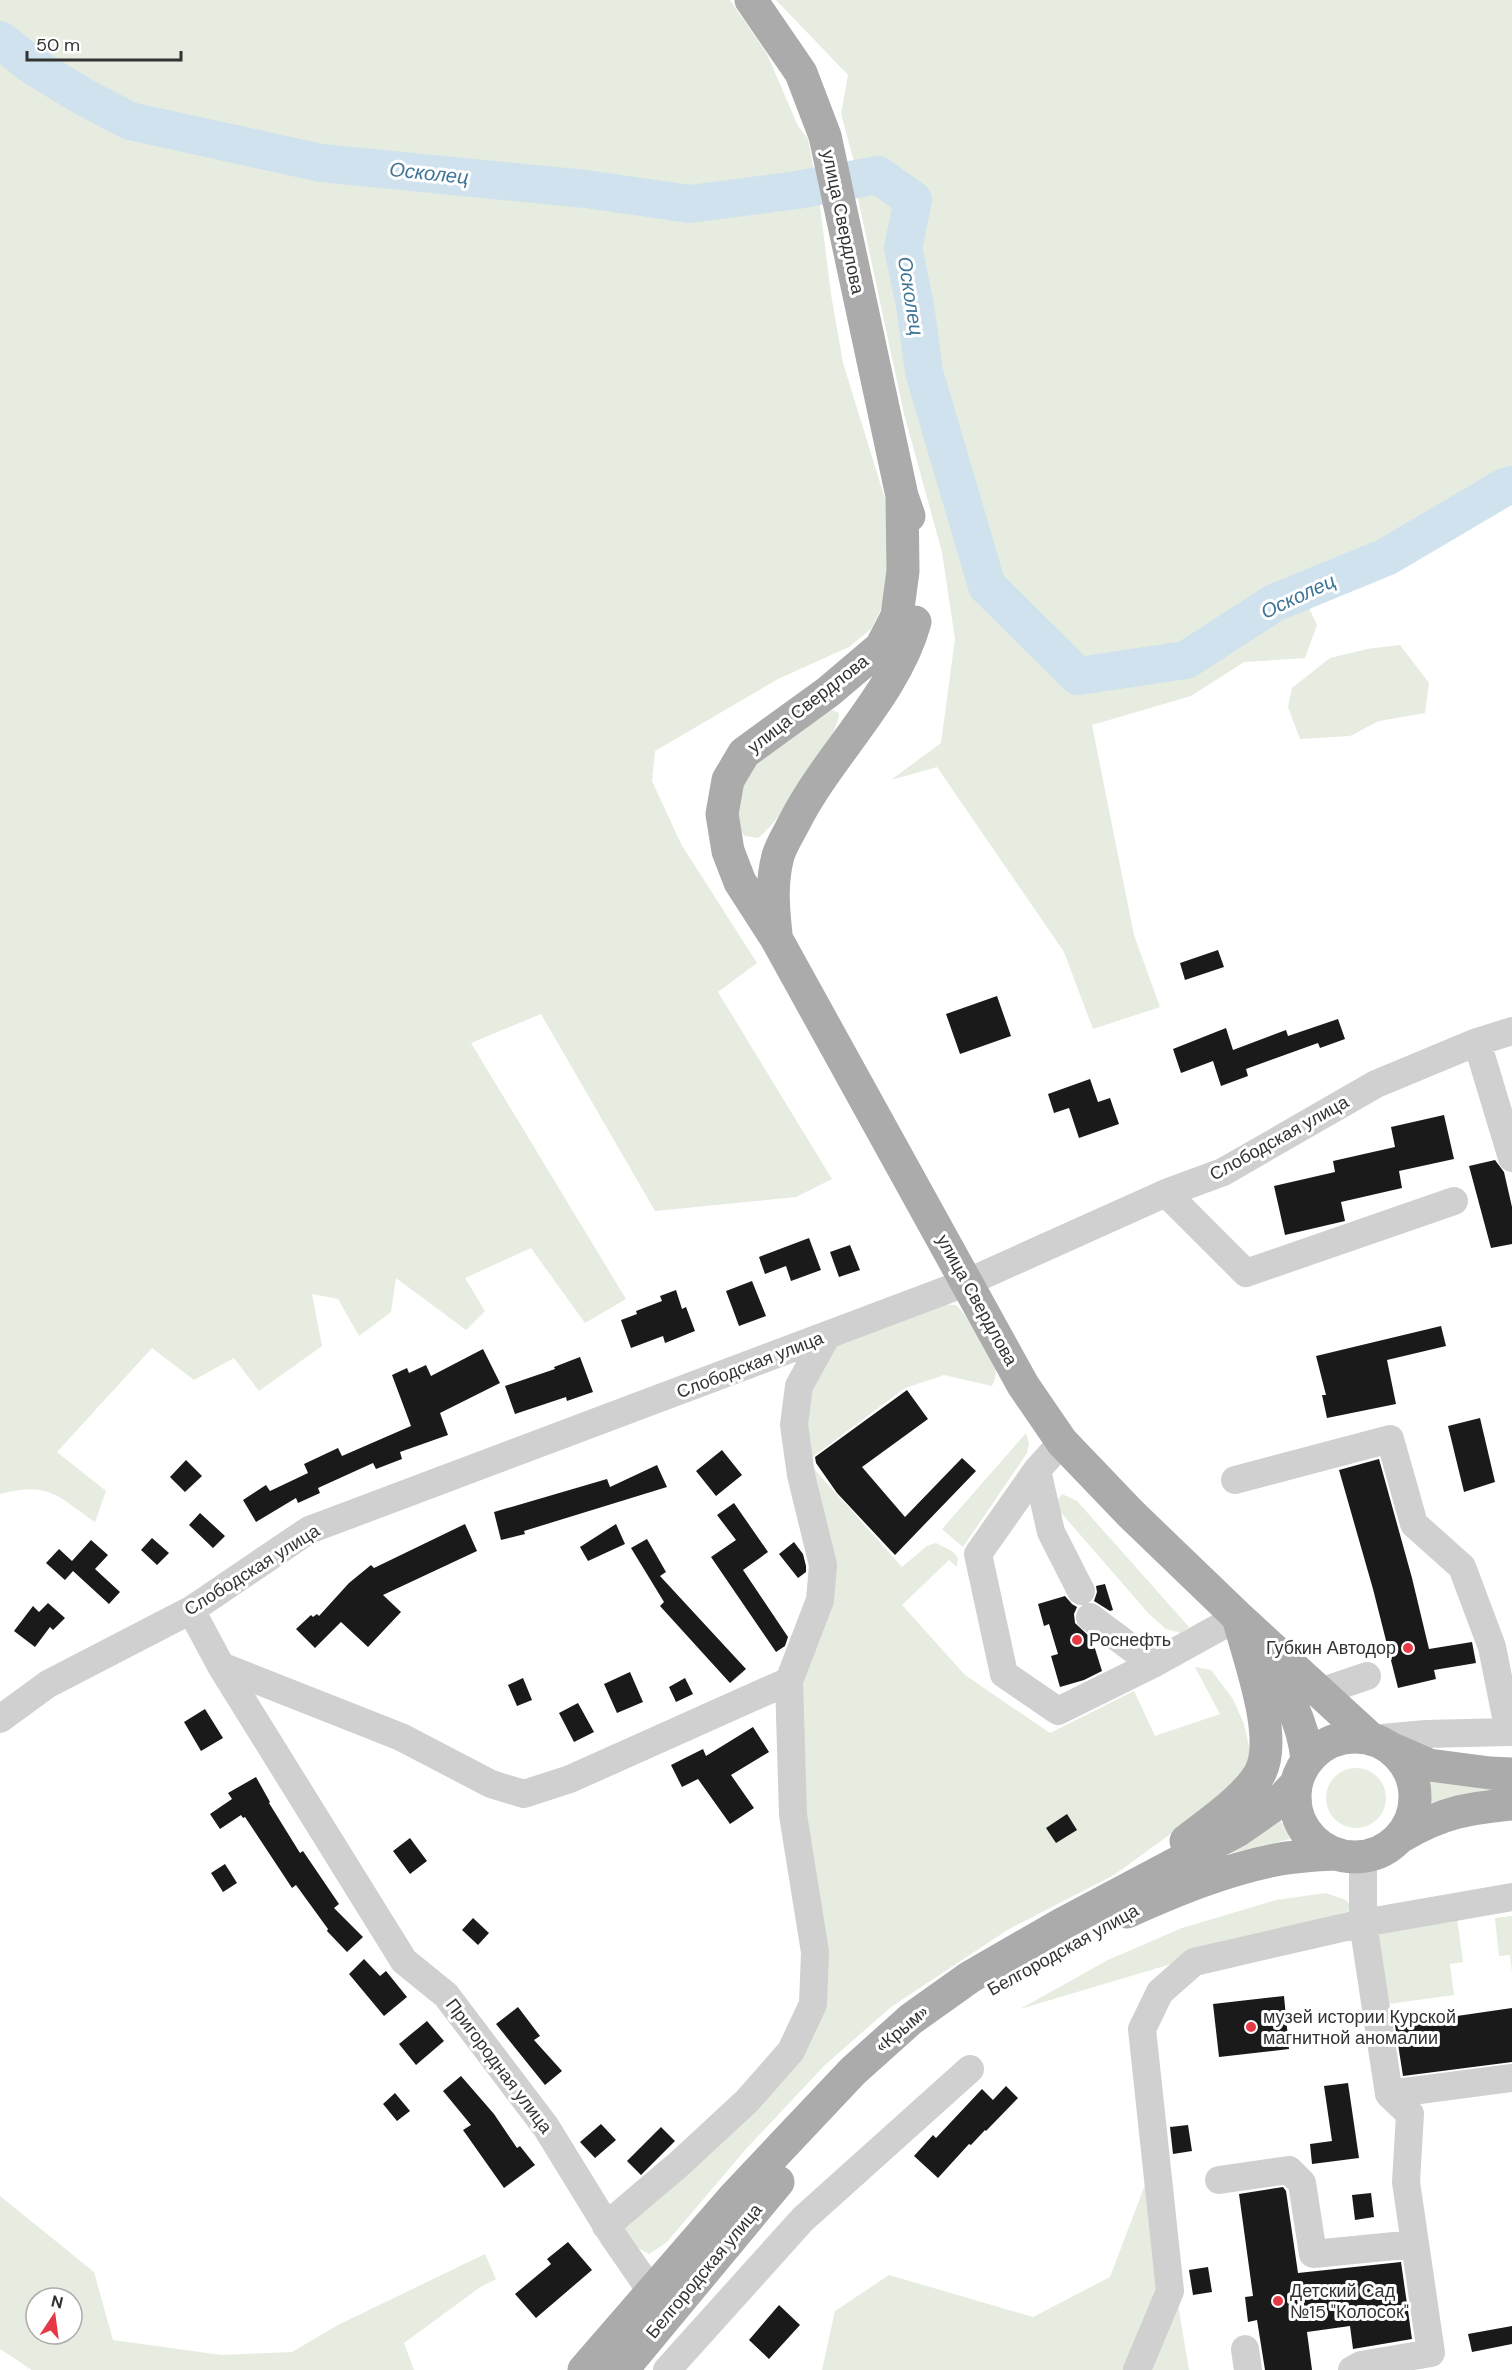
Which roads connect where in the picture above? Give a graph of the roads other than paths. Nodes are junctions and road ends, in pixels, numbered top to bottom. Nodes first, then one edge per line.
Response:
1 (751, 0) edge
2 (902, 496) junction
3 (777, 938) junction
4 (1493, 1032) edge
5 (1512, 1158) edge
6 (1166, 1193) junction
7 (1454, 1201) dead end
8 (968, 1282) junction
9 (826, 1337) junction
10 (1062, 1442) junction
11 (1037, 1470) junction
12 (1235, 1480) dead end
13 (191, 1610) junction
14 (1238, 1617) junction
15 (1153, 1664) junction
16 (221, 1666) junction
17 (1367, 1676) dead end
18 (789, 1681) junction
19 (1320, 1692) junction
20 (0, 1719) edge
21 (1510, 1732) edge
22 (1381, 1744) junction
23 (1301, 1772) junction
24 (1512, 1774) edge
25 (1512, 1804) edge
26 (1402, 1836) junction
27 (1348, 1855) junction
28 (1512, 1897) edge
29 (1111, 1900) junction
30 (1364, 1923) junction
31 (970, 2069) dead end
32 (1512, 2078) edge
33 (1389, 2094) junction
34 (1219, 2180) dead end
35 (606, 2226) junction
36 (1415, 2244) junction
37 (651, 2291) junction
38 (584, 2370) edge
39 (622, 2370) edge
40 (667, 2370) edge
41 (1137, 2370) edge
42 (1352, 2370) edge

1 - 2 main road, улица Свердлова
2 - 3 main road, улица Свердлова
2 - 3 main road, улица Свердлова
3 - 8 main road, улица Свердлова
4 - 5 street
4 - 6 street, Слободская улица
6 - 7 street
6 - 8 street, Слободская улица
8 - 9 street, Слободская улица
8 - 10 main road, улица Свердлова
9 - 13 street, Слободская улица
9 - 18 street
10 - 11 street
10 - 14 main road, улица Свердлова
11 - 15 street
11 - 15 street
12 - 21 street
13 - 16 street, Пригородная улица
13 - 20 street, Слободская улица
14 - 15 street
14 - 19 main road
14 - 23 main road
14 - 29 main road
16 - 18 street
16 - 35 street, Пригородная улица
17 - 19 street
18 - 35 street
19 - 22 main road
21 - 22 street
22 - 23 main road, «Крым»
22 - 24 main road
22 - 26 main road
23 - 27 main road
23 - 29 main road, «Крым»
25 - 26 main road
26 - 27 main road
27 - 30 street
27 - 39 main road, Белгородская улица
28 - 30 street
29 - 37 main road, «Крым»
30 - 33 street
30 - 41 street
31 - 40 street
32 - 33 street
33 - 36 street
34 - 36 street
35 - 37 street, Пригородная улица
36 - 42 street
37 - 38 main road, «Крым»

